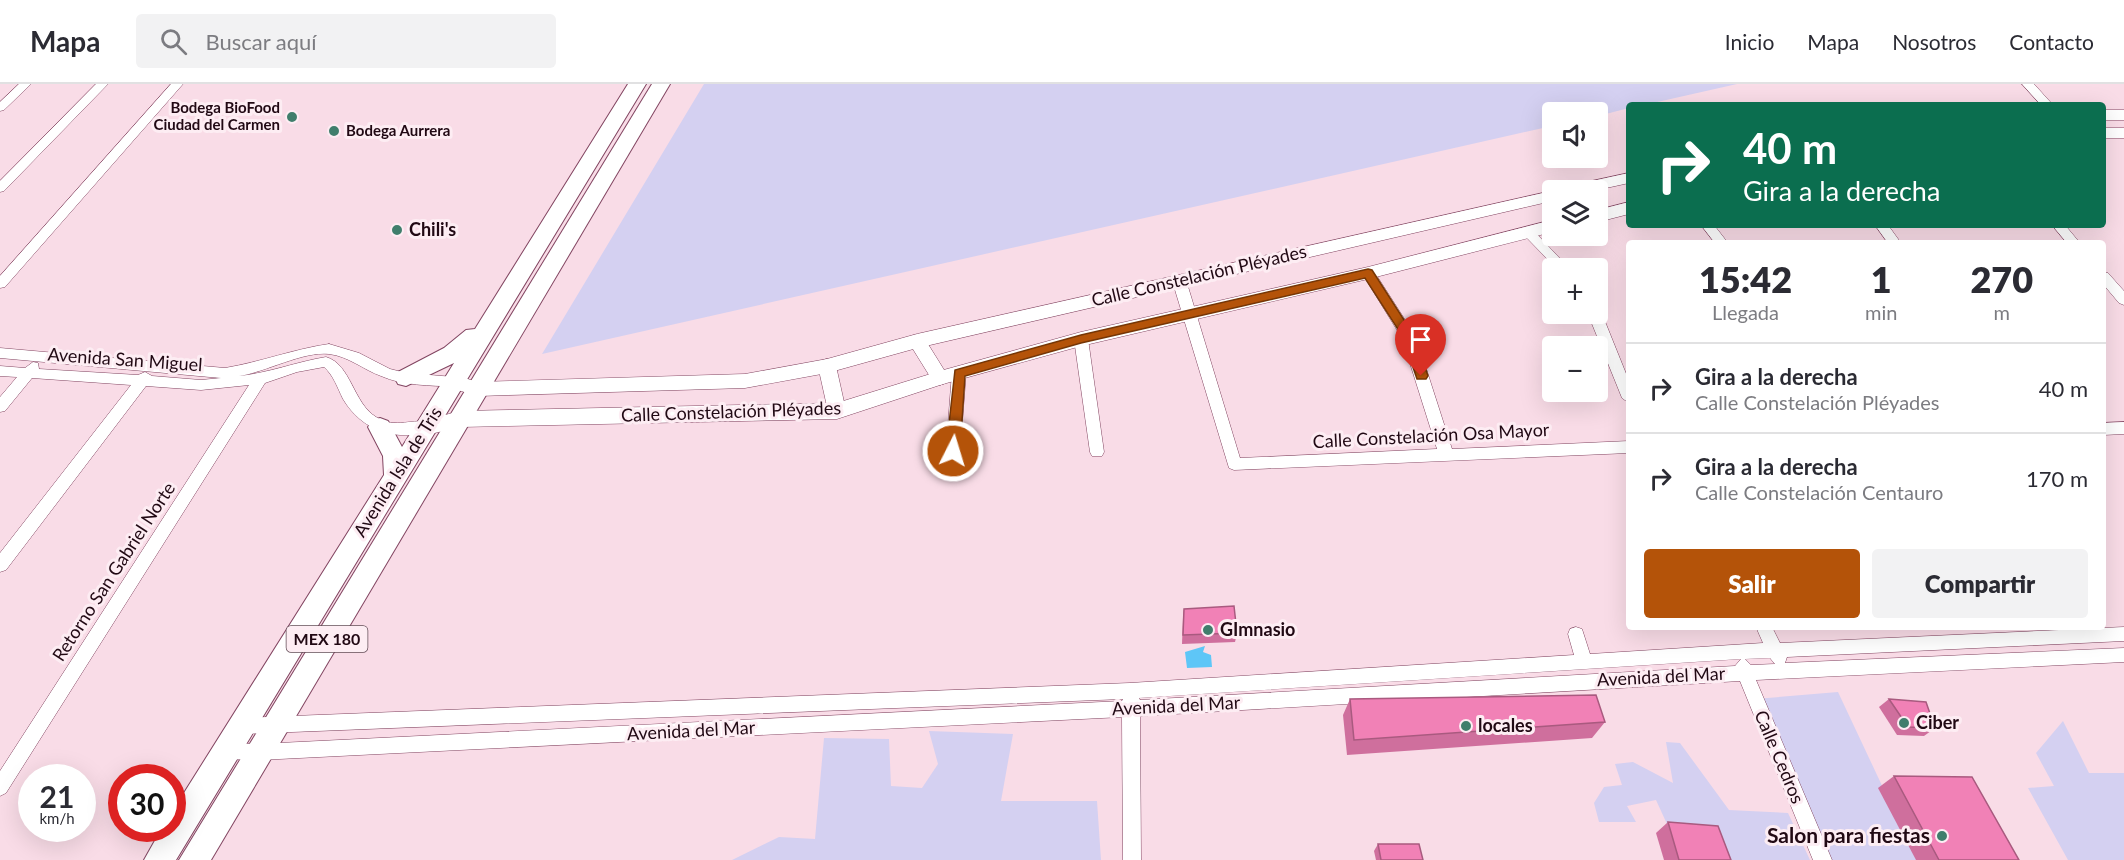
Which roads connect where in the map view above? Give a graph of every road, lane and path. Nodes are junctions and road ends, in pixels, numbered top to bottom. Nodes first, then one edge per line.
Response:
1 (24, 84) edge
2 (102, 84) edge
3 (177, 84) edge
4 (637, 84) edge
5 (661, 84) edge
6 (2028, 84) edge
7 (2044, 102) edge
8 (0, 108) edge
9 (2106, 115) edge
10 (2124, 115) edge
11 (2106, 133) edge
12 (2124, 133) edge
13 (1626, 179) edge
14 (1608, 183) edge
15 (0, 188) edge
16 (1542, 198) edge
17 (1626, 209) edge
18 (1608, 213) edge
19 (1542, 228) edge
20 (1710, 228) edge
21 (1883, 228) edge
22 (2061, 228) edge
23 (1528, 232) junction
24 (1720, 240) edge
25 (1893, 240) edge
26 (2071, 240) edge
27 (1553, 258) edge
28 (1368, 273) junction
29 (2106, 279) edge
30 (1179, 280) junction
31 (0, 284) edge
32 (2124, 300) edge
33 (1191, 314) junction
34 (1599, 324) edge
35 (485, 327) junction
36 (1081, 339) junction
37 (917, 341) junction
38 (0, 353) edge
39 (42, 356) junction
40 (827, 366) junction
41 (152, 367) junction
42 (0, 371) edge
43 (28, 373) junction
44 (959, 373) junction
45 (406, 378) junction
46 (940, 378) junction
47 (260, 379) junction
48 (141, 382) junction
49 (453, 382) junction
50 (478, 389) junction
51 (1626, 391) edge
52 (0, 406) edge
53 (837, 411) junction
54 (460, 419) junction
55 (380, 427) junction
56 (426, 427) junction
57 (2124, 428) edge
58 (2106, 429) edge
59 (1626, 447) edge
60 (953, 451) dead end
61 (1097, 452) dead end
62 (1446, 454) junction
63 (396, 475) junction
64 (0, 565) edge
65 (1766, 630) edge
66 (1575, 634) dead end
67 (2124, 634) edge
68 (1776, 650) junction
69 (1737, 652) junction
70 (2124, 656) edge
71 (1584, 662) junction
72 (1785, 671) junction
73 (1745, 673) junction
74 (1130, 691) junction
75 (1131, 709) junction
76 (275, 724) junction
77 (242, 726) junction
78 (228, 751) junction
79 (259, 752) junction
80 (0, 787) edge
81 (159, 860) edge
82 (194, 860) edge
83 (1132, 860) edge
84 (1823, 860) edge

1 - 8 street
2 - 15 street
3 - 31 street
4 - 35 main road, Avenida Isla de Tris / MEX 180
5 - 50 main road, Avenida Isla de Tris / MEX 180
6 - 7 street
9 - 10 main road
11 - 12 main road
13 - 14 main road
16 - 30 main road, Calle Constelación Pléyades
17 - 18 main road
19 - 23 main road, Calle Constelación Pléyades
20 - 24 street
21 - 25 street
22 - 26 street
23 - 27 street
23 - 28 main road, Calle Constelación Pléyades
28 - 33 main road, Calle Constelación Pléyades
28 - 62 street
29 - 32 street
30 - 33 street
30 - 37 main road, Calle Constelación Pléyades
33 - 36 main road, Calle Constelación Pléyades
33 - 62 street, Calle Constelación Osa Mayor
34 - 51 street
35 - 45 main road
35 - 49 main road, Avenida Isla de Tris / MEX 180
36 - 44 main road, Calle Constelación Pléyades
36 - 61 street
37 - 40 main road, Calle Constelación Pléyades
37 - 46 street
38 - 39 street, Avenida San Miguel
39 - 41 street, Avenida San Miguel
39 - 43 street
40 - 50 main road, Calle Constelación Pléyades
40 - 53 street
41 - 45 street, Avenida San Miguel
41 - 48 street
42 - 43 street, Avenida San Miguel
43 - 48 street, Avenida San Miguel
43 - 52 street
44 - 46 main road, Calle Constelación Pléyades
44 - 60 street
45 - 49 street, Avenida San Miguel
46 - 53 main road, Calle Constelación Pléyades
47 - 48 street, Avenida San Miguel
47 - 55 street, Avenida San Miguel
47 - 80 street, Retorno San Gabriel Norte
48 - 64 street
49 - 50 main road, Calle Constelación Pléyades
49 - 56 main road, Avenida Isla de Tris / MEX 180
50 - 54 main road, Avenida Isla de Tris / MEX 180
53 - 54 main road, Calle Constelación Pléyades
54 - 56 main road, Calle Constelación Pléyades
54 - 76 main road, Avenida Isla de Tris / MEX 180
55 - 56 street
55 - 63 main road
56 - 63 main road, Avenida Isla de Tris / MEX 180
57 - 58 street
59 - 62 street, Calle Constelación Osa Mayor
63 - 77 main road, Avenida Isla de Tris / MEX 180
65 - 68 street
66 - 71 street
67 - 68 street, Avenida del Mar
68 - 69 street, Avenida del Mar
68 - 72 street
69 - 71 street, Avenida del Mar
69 - 73 street, Calle Cedros
70 - 72 street, Avenida del Mar
71 - 74 street, Avenida del Mar
72 - 73 street, Avenida del Mar
73 - 75 street, Avenida del Mar
73 - 84 street, Calle Cedros
74 - 75 street
74 - 76 street, Avenida del Mar
75 - 79 street, Avenida del Mar
75 - 83 street
76 - 77 street, Avenida del Mar
76 - 79 main road, Avenida Isla de Tris / MEX 180
77 - 78 main road, Avenida Isla de Tris / MEX 180
78 - 79 street, Avenida del Mar
78 - 81 main road, Avenida Isla de Tris / MEX 180
79 - 82 main road, Avenida Isla de Tris / MEX 180

